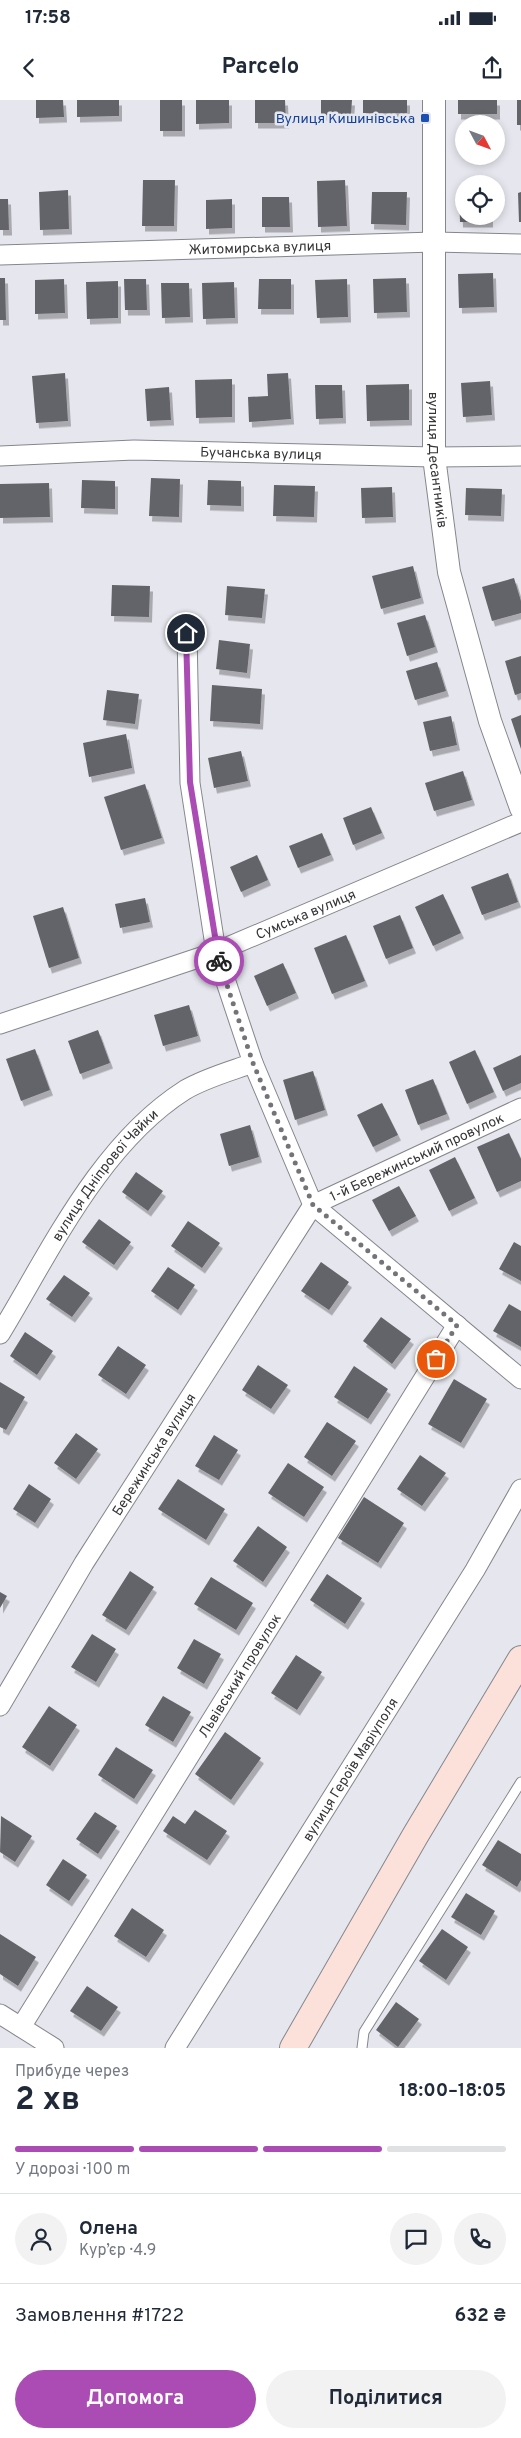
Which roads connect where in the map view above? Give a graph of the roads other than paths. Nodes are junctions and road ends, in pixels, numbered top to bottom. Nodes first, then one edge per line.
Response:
1 (434, 100) edge
2 (434, 242) junction
3 (521, 244) edge
4 (0, 256) edge
5 (0, 456) edge
6 (521, 456) edge
7 (434, 458) junction
8 (186, 633) dead end
9 (521, 808) edge
10 (521, 822) edge
11 (216, 952) junction
12 (0, 1024) edge
13 (253, 1063) junction
14 (521, 1108) edge
15 (313, 1205) junction
16 (457, 1325) junction
17 (0, 1334) edge
18 (521, 1379) edge
19 (521, 1489) edge
20 (521, 1659) edge
21 (0, 1706) edge
22 (521, 1782) edge
23 (0, 2014) edge
24 (21, 2027) junction
25 (54, 2048) edge
26 (175, 2048) edge
27 (293, 2048) edge
28 (362, 2048) edge

1 - 2 street, вулиця Десантників
2 - 3 street, Житомирська вулиця
2 - 4 street, Житомирська вулиця
2 - 7 street, вулиця Десантників
5 - 7 street, Бучанська вулиця
6 - 7 street, Бучанська вулиця
7 - 9 street, вулиця Десантників
8 - 11 street
10 - 11 street, Сумська вулиця
11 - 12 street, Сумська вулиця
11 - 13 street
13 - 15 street
13 - 17 street, вулиця Дніпрової Чайки
14 - 15 street, 1-й Бережинський провулок
15 - 16 street
15 - 21 street, Бережинська вулиця
16 - 18 street
16 - 24 street, Львівський провулок
19 - 26 street, вулиця Героїв Маріуполя
20 - 27 main road
22 - 28 lane
23 - 24 street
24 - 25 street

